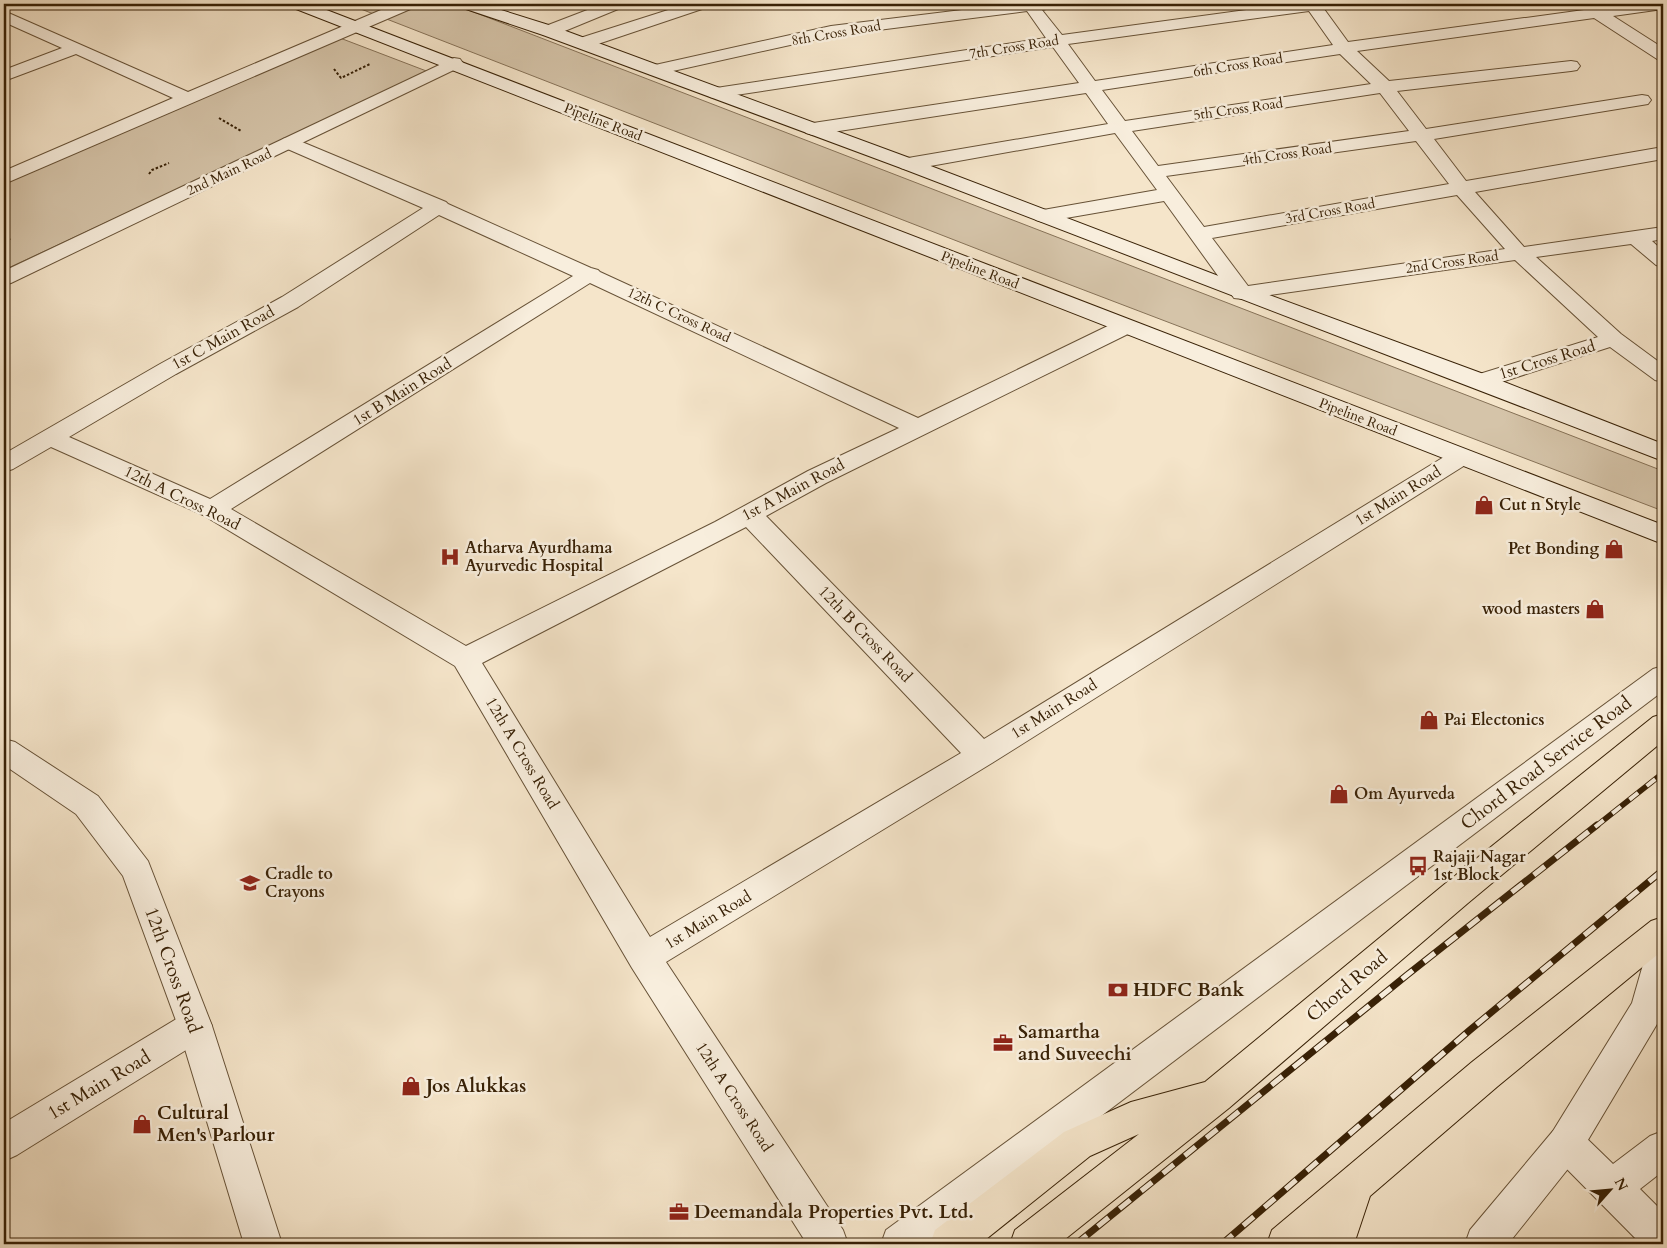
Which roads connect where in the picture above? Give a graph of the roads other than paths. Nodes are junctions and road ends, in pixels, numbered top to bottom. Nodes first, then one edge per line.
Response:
1 (298, 4) edge
2 (409, 4) edge
3 (466, 4) edge
4 (617, 4) edge
5 (702, 4) edge
6 (1037, 4) edge
7 (1316, 4) edge
8 (1582, 4) edge
9 (1663, 4) edge
10 (1598, 14) junction
11 (4, 16) edge
12 (354, 26) junction
13 (550, 31) junction
14 (1057, 41) junction
15 (583, 44) junction
16 (1344, 48) junction
17 (74, 49) junction
18 (1663, 55) edge
19 (454, 63) junction
20 (1570, 66) dead end
21 (655, 70) junction
22 (4, 76) edge
23 (1385, 87) junction
24 (716, 93) junction
25 (188, 98) junction
26 (1642, 100) dead end
27 (1120, 126) junction
28 (814, 129) junction
29 (1422, 135) junction
30 (290, 143) junction
31 (1663, 153) edge
32 (908, 164) junction
33 (1153, 172) junction
34 (4, 178) edge
35 (1462, 189) junction
36 (1169, 194) junction
37 (439, 206) junction
38 (1042, 216) junction
39 (1663, 233) edge
40 (1198, 234) junction
41 (1636, 237) junction
42 (1519, 253) junction
43 (1663, 261) edge
44 (591, 274) junction
45 (4, 279) edge
46 (1242, 293) junction
47 (1124, 327) junction
48 (1613, 339) junction
49 (1663, 375) edge
50 (1480, 381) junction
51 (917, 426) junction
52 (51, 438) junction
53 (1663, 453) edge
54 (1461, 456) junction
55 (4, 464) edge
56 (212, 509) junction
57 (749, 514) junction
58 (1663, 535) edge
59 (465, 659) junction
60 (1663, 676) edge
61 (1663, 725) edge
62 (4, 750) edge
63 (981, 755) junction
64 (1663, 932) edge
65 (1663, 954) edge
66 (644, 958) junction
67 (195, 1026) junction
68 (1216, 1096) junction
69 (4, 1143) edge
70 (1566, 1143) junction
71 (1663, 1149) edge
72 (1356, 1184) junction
73 (1611, 1188) junction
74 (1663, 1239) edge
75 (263, 1244) edge
76 (829, 1244) edge
77 (900, 1244) edge
78 (949, 1244) edge
79 (1029, 1244) edge
80 (1286, 1244) edge
81 (1335, 1244) edge
82 (1484, 1244) edge

1 - 12 street, Pipeline Road
2 - 12 street
3 - 13 street
4 - 13 street
5 - 15 street
6 - 14 street
6 - 21 street, 8th Cross Road
7 - 14 street, 7th Cross Road
7 - 16 street
8 - 10 street
9 - 10 street, 6th Cross Road
10 - 16 street, 6th Cross Road
10 - 18 street
11 - 17 street
12 - 19 street, Pipeline Road
12 - 25 street
13 - 15 street
14 - 24 street, 7th Cross Road
14 - 27 street
15 - 21 street
16 - 23 street
16 - 28 street, 6th Cross Road
17 - 22 street
17 - 25 street
19 - 30 street, 2nd Main Road
19 - 47 street, Pipeline Road
20 - 23 street, 5th Cross Road
21 - 24 street
23 - 27 street, 5th Cross Road
23 - 29 street
24 - 28 street
25 - 34 street
26 - 29 street, 4th Cross Road
27 - 32 street, 5th Cross Road
27 - 33 street
28 - 32 street
29 - 33 street, 4th Cross Road
29 - 35 street
30 - 37 street, 12th C Cross Road
30 - 45 street, 2nd Main Road
31 - 35 street, 3rd Cross Road
32 - 38 street
33 - 36 street
35 - 40 street, 3rd Cross Road
35 - 42 street
36 - 38 street
36 - 40 street
37 - 44 street, 12th C Cross Road
37 - 52 street, 1st C Main Road
38 - 46 street
39 - 41 street, 2nd Cross Road
40 - 46 street
41 - 42 street, 2nd Cross Road
41 - 43 street
42 - 46 street, 2nd Cross Road
42 - 48 street
44 - 51 street, 12th C Cross Road
44 - 56 street, 1st B Main Road
46 - 50 street
47 - 51 street, 1st A Main Road
47 - 54 street, Pipeline Road
48 - 49 street
48 - 50 street, 1st Cross Road
50 - 53 street
51 - 57 street, 1st A Main Road
52 - 55 street, 1st C Main Road
52 - 56 street, 12th A Cross Road
54 - 58 street, Pipeline Road
54 - 63 street, 1st Main Road
56 - 59 street, 12th A Cross Road
57 - 59 street, 1st A Main Road
57 - 63 street, 12th B Cross Road
59 - 66 street, 12th A Cross Road
60 - 77 street, Chord Road Service Road
61 - 68 main road, Chord Road
62 - 67 street, 12th Cross Road
63 - 66 street, 1st Main Road
64 - 72 main road
65 - 70 street
66 - 76 street, 12th A Cross Road
67 - 69 street, 1st Main Road
67 - 75 street, 12th Cross Road
68 - 78 main road
68 - 79 main road, Chord Road
70 - 73 street
70 - 82 street
71 - 73 street
72 - 80 main road
72 - 81 main road
73 - 74 street

